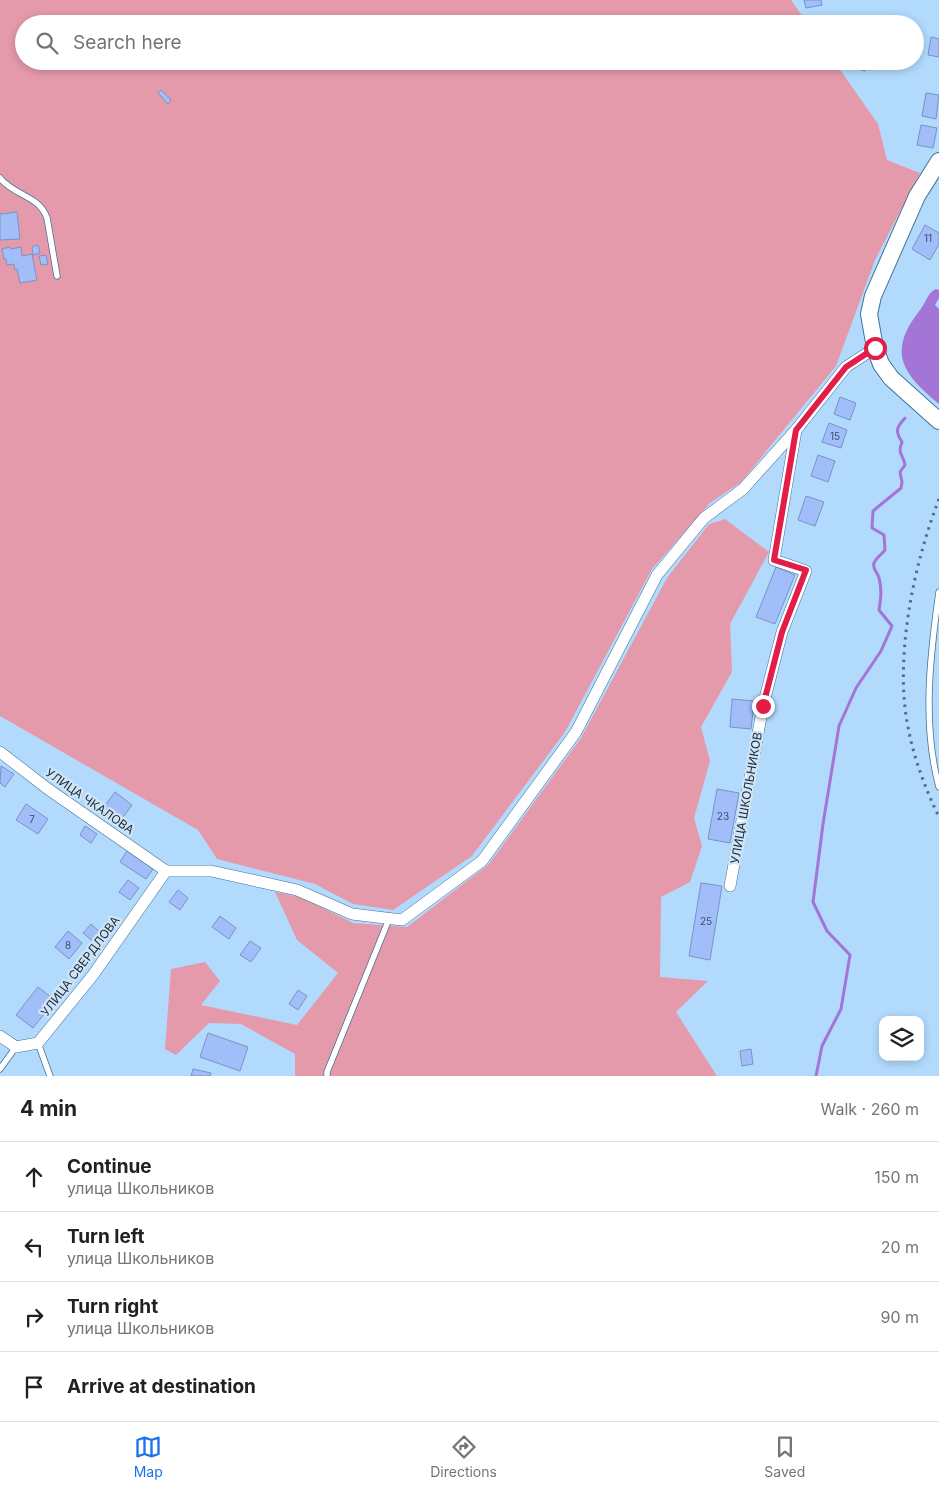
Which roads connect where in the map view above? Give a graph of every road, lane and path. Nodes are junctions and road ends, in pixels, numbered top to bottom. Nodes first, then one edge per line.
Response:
1 (939, 161) edge
2 (0, 178) edge
3 (57, 276) dead end
4 (875, 348) junction
5 (939, 421) edge
6 (796, 430) junction
7 (939, 592) edge
8 (0, 752) edge
9 (939, 787) edge
10 (166, 871) junction
11 (730, 886) dead end
12 (388, 918) junction
13 (0, 1036) edge
14 (38, 1043) junction
15 (16, 1047) junction
16 (0, 1069) edge
17 (50, 1076) edge
18 (327, 1076) edge

1 - 4 street
2 - 3 lane
4 - 5 street
4 - 6 street, УЛИЦА ШКОЛЬНИКОВ
6 - 11 street, УЛИЦА ШКОЛЬНИКОВ
6 - 12 street
7 - 9 lane
8 - 10 street, УЛИЦА ЧКАЛОВА
10 - 12 street
10 - 14 street, УЛИЦА СВЕРДЛОВА
12 - 18 lane
13 - 15 street
14 - 15 street
14 - 17 lane
15 - 16 lane

